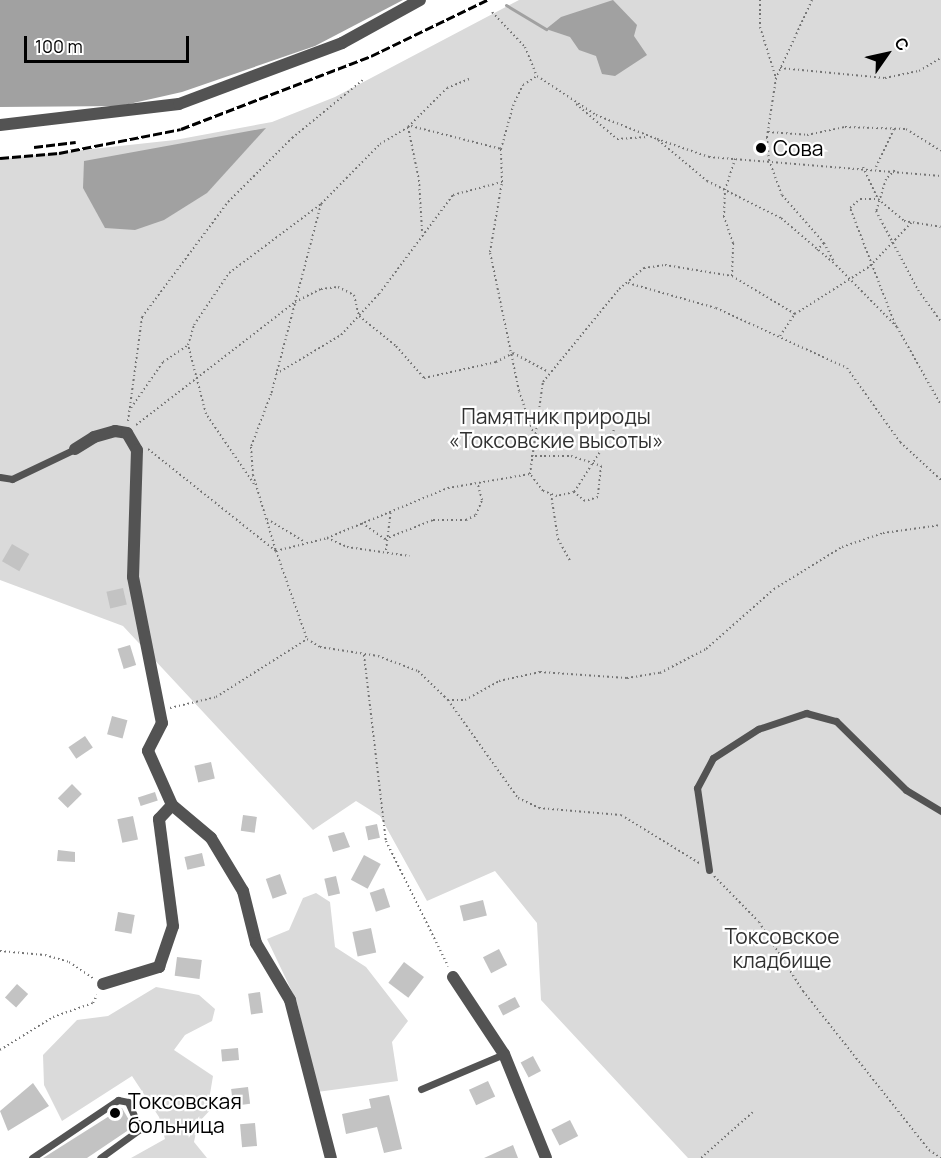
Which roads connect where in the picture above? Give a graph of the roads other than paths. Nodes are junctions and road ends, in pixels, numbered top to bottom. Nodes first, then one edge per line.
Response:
1 (420, 0) edge
2 (0, 126) edge
3 (75, 449) joint
4 (0, 477) edge
5 (172, 806) junction
6 (941, 811) edge
7 (709, 870) road end
8 (453, 977) road end
9 (103, 984) road end
10 (504, 1054) junction
11 (420, 1089) dead end
12 (32, 1158) edge
13 (100, 1158) edge
14 (331, 1158) edge
15 (546, 1158) edge

1 - 2 street
3 - 4 lane
3 - 5 street
5 - 9 street
5 - 14 street
6 - 7 lane
8 - 10 street
10 - 11 lane
10 - 15 street
12 - 13 lane

